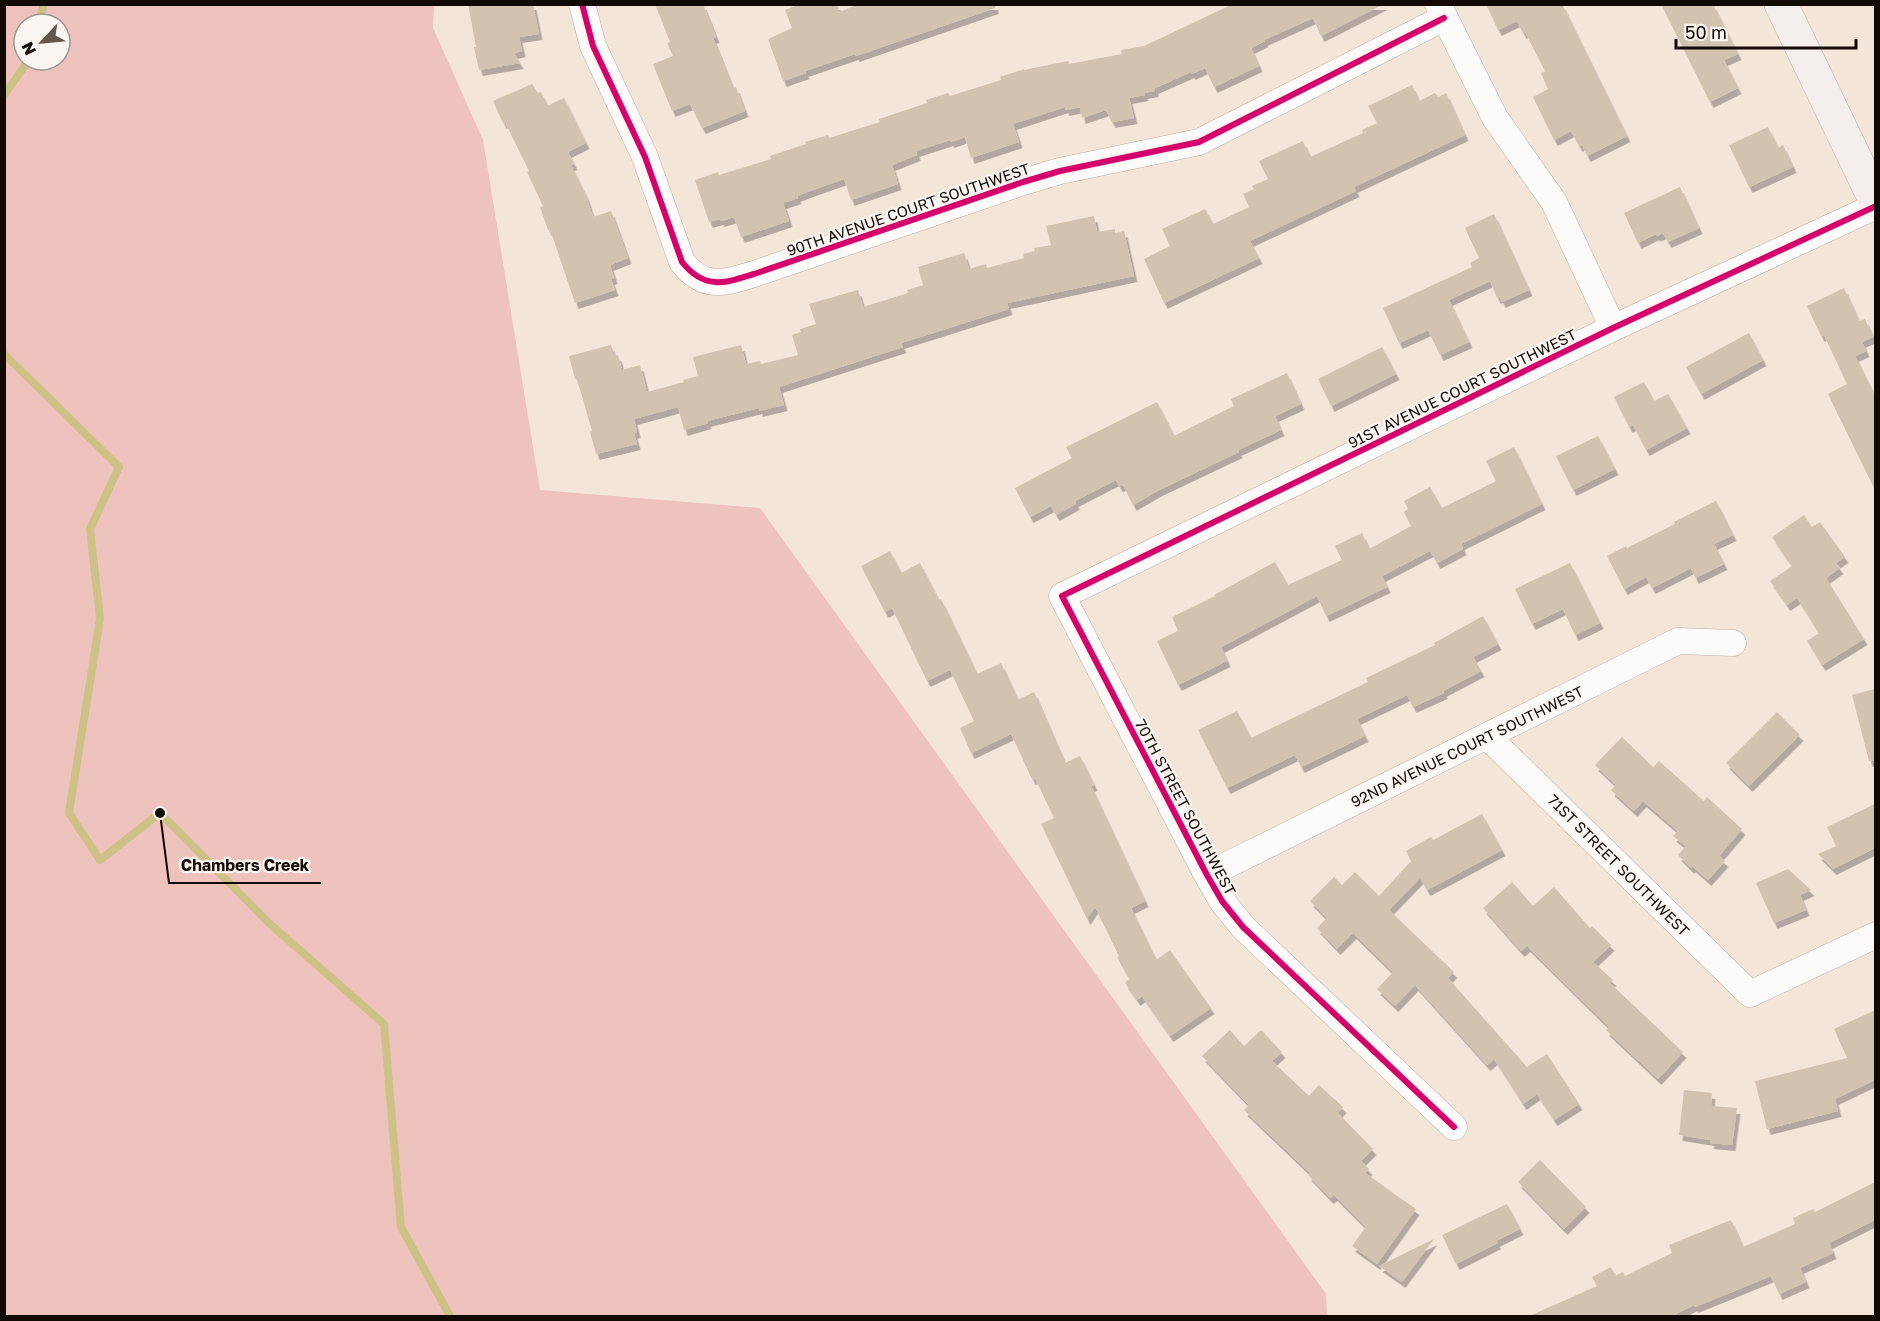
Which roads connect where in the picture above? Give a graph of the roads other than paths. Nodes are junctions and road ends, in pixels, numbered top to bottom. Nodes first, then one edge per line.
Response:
1 (582, 4) edge
2 (1781, 4) edge
3 (1441, 11) edge
4 (1875, 204) edge
5 (1613, 328) junction
6 (1062, 596) joint
7 (1733, 643) dead end
8 (1487, 736) junction
9 (1207, 876) junction
10 (1875, 935) edge
11 (1454, 1128) dead end

1 - 3 street, 90TH AVENUE COURT SOUTHWEST
2 - 4 street
3 - 5 street
4 - 5 street, 91ST AVENUE COURT SOUTHWEST
5 - 6 street, 91ST AVENUE COURT SOUTHWEST
6 - 9 street, 70TH STREET SOUTHWEST
7 - 8 street, 92ND AVENUE COURT SOUTHWEST
8 - 9 street, 92ND AVENUE COURT SOUTHWEST
8 - 10 street, 71ST STREET SOUTHWEST
9 - 11 street, 70TH STREET SOUTHWEST

